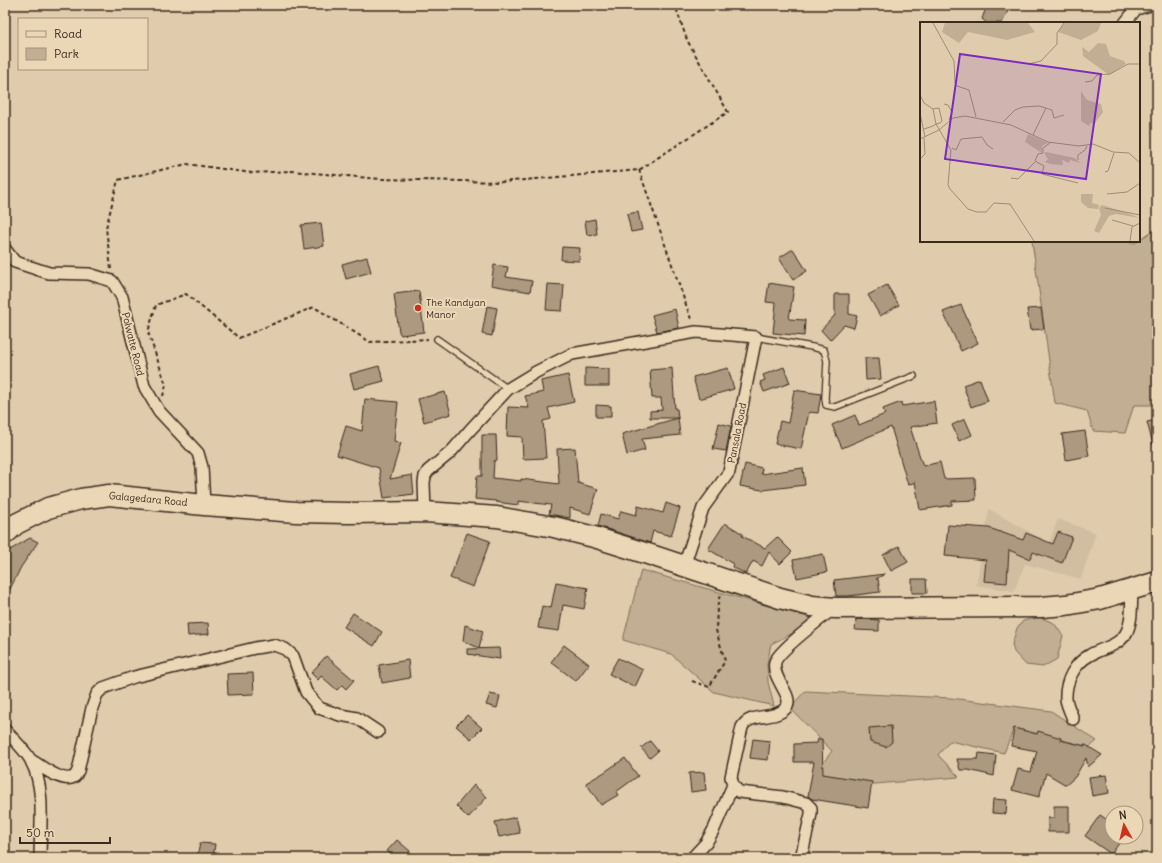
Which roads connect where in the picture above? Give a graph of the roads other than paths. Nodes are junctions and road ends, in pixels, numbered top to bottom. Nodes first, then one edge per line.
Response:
1 (1150, 5) edge
2 (1126, 22) edge
3 (5, 249) edge
4 (756, 337) junction
5 (437, 339) road end
6 (914, 376) dead end
7 (508, 389) junction
8 (204, 505) junction
9 (425, 512) junction
10 (5, 534) edge
11 (684, 566) junction
12 (1157, 582) edge
13 (1132, 589) junction
14 (834, 608) junction
15 (1073, 720) dead end
16 (5, 730) edge
17 (378, 732) dead end
18 (31, 760) junction
19 (733, 785) junction
20 (40, 858) edge
21 (692, 858) edge
22 (801, 858) edge

1 - 2 street
3 - 8 street, Polwatte Road
4 - 6 lane
4 - 7 street
4 - 11 street, Pansala Road
5 - 7 lane
7 - 9 street
8 - 9 highway, Galagedara Road
8 - 10 highway, Galagedara Road
9 - 11 highway, Galagedara Road
11 - 14 highway, Galagedara Road
12 - 13 highway, Galagedara Road
13 - 14 highway, Galagedara Road
13 - 15 street
14 - 19 street
16 - 18 street
17 - 18 street
18 - 20 street
19 - 21 street
19 - 22 street

